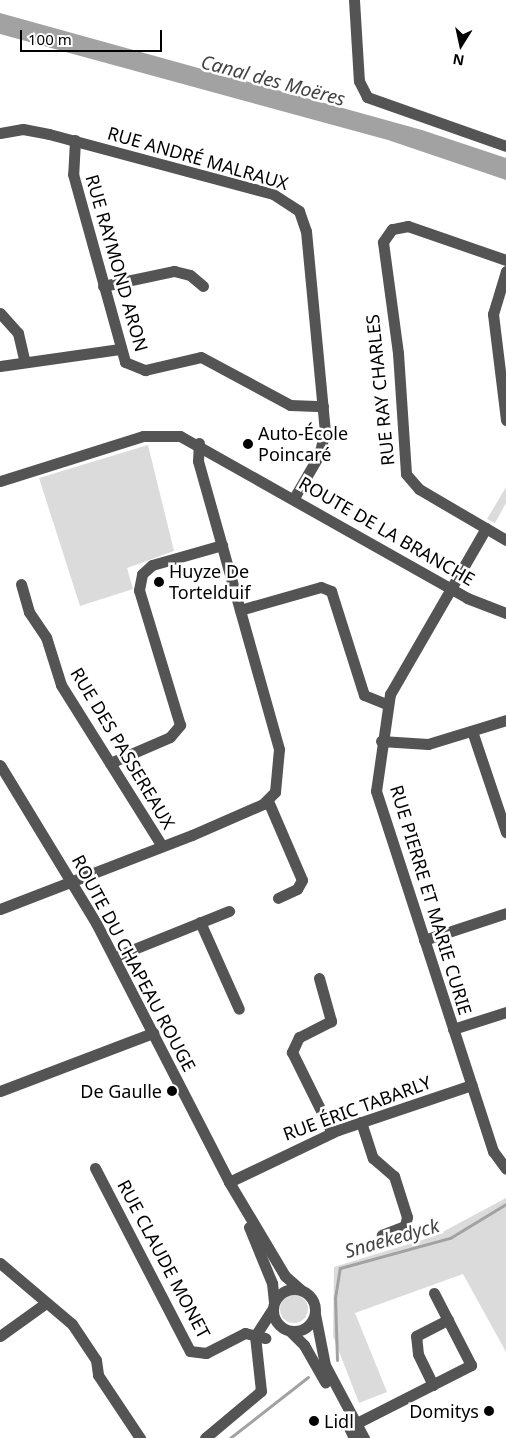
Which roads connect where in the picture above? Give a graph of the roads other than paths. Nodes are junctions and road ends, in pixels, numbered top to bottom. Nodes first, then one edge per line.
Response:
1 (354, 0) edge
2 (0, 133) edge
3 (75, 140) junction
4 (506, 146) edge
5 (506, 260) edge
6 (506, 271) edge
7 (103, 286) junction
8 (203, 286) dead end
9 (0, 312) edge
10 (120, 349) junction
11 (24, 360) junction
12 (0, 366) edge
13 (502, 378) edge
14 (322, 406) junction
15 (506, 420) edge
16 (199, 443) junction
17 (0, 481) edge
18 (294, 498) junction
19 (486, 528) junction
20 (506, 540) edge
21 (222, 545) junction
22 (21, 584) dead end
23 (450, 589) junction
24 (240, 610) junction
25 (506, 613) edge
26 (386, 704) junction
27 (506, 720) edge
28 (472, 731) junction
29 (381, 741) junction
30 (110, 763) junction
31 (0, 765) edge
32 (268, 801) junction
33 (506, 832) edge
34 (162, 846) junction
35 (72, 881) junction
36 (278, 898) dead end
37 (0, 909) edge
38 (229, 911) dead end
39 (506, 913) edge
40 (200, 922) junction
41 (424, 940) junction
42 (114, 957) junction
43 (319, 978) dead end
44 (239, 1009) dead end
45 (506, 1012) edge
46 (452, 1029) junction
47 (153, 1033) junction
48 (472, 1085) junction
49 (0, 1091) edge
50 (361, 1122) junction
51 (332, 1133) junction
52 (95, 1168) dead end
53 (506, 1169) edge
54 (229, 1182) junction
55 (382, 1235) dead end
56 (0, 1263) edge
57 (300, 1289) junction
58 (434, 1293) dead end
59 (46, 1303) junction
60 (273, 1306) junction
61 (315, 1314) junction
62 (448, 1320) junction
63 (287, 1330) junction
64 (0, 1336) edge
65 (261, 1336) junction
66 (433, 1385) junction
67 (353, 1425) junction
68 (140, 1438) edge
69 (205, 1438) edge
70 (354, 1438) edge
71 (364, 1438) edge

1 - 4 street
2 - 3 street, RUE ANDRÉ MALRAUX
3 - 7 street, RUE RAYMOND ARON
3 - 14 street, RUE ANDRÉ MALRAUX
5 - 19 street, RUE RAY CHARLES
6 - 13 street
7 - 8 street
7 - 10 street, RUE RAYMOND ARON
9 - 11 street
10 - 11 street
10 - 14 street, RUE RAYMOND ARON
11 - 12 street
13 - 15 street
14 - 18 street, RUE ANDRÉ MALRAUX
16 - 17 street, ROUTE DE LA BRANCHE
16 - 18 street, ROUTE DE LA BRANCHE
16 - 21 street
18 - 23 street, ROUTE DE LA BRANCHE
19 - 20 street, RUE RAY CHARLES
19 - 23 street
21 - 24 street
21 - 30 street
22 - 30 street, RUE DES PASSEREAUX
23 - 25 street, ROUTE DE LA BRANCHE
23 - 26 street, RUE PIERRE ET MARIE CURIE
24 - 26 street
24 - 32 street
26 - 29 street, RUE PIERRE ET MARIE CURIE
27 - 28 street
28 - 29 street
28 - 33 street
29 - 41 street, RUE PIERRE ET MARIE CURIE
30 - 34 street, RUE DES PASSEREAUX
31 - 35 street, ROUTE DU CHAPEAU ROUGE
32 - 34 street
32 - 36 street
34 - 35 street
35 - 37 street
35 - 42 street, ROUTE DU CHAPEAU ROUGE
38 - 40 street
39 - 41 street
40 - 42 street
40 - 44 street
41 - 46 street, RUE PIERRE ET MARIE CURIE
42 - 47 street, ROUTE DU CHAPEAU ROUGE
43 - 51 street
45 - 46 street
46 - 48 street
47 - 49 street
47 - 54 street, ROUTE DU CHAPEAU ROUGE
48 - 50 street, RUE ÉRIC TABARLY
48 - 53 street
50 - 51 street, RUE ÉRIC TABARLY
50 - 55 street
51 - 54 street, RUE ÉRIC TABARLY
52 - 65 street, RUE CLAUDE MONET
54 - 57 street, ROUTE DU CHAPEAU ROUGE
54 - 60 street, ROUTE DU CHAPEAU ROUGE
56 - 59 street
57 - 60 street
57 - 61 street
58 - 62 street
59 - 64 street
59 - 68 street
60 - 63 street
60 - 65 street
61 - 63 street
61 - 67 street
62 - 66 street
62 - 66 street
63 - 65 street
63 - 67 street
65 - 69 street
66 - 67 street
67 - 70 street
67 - 71 street

